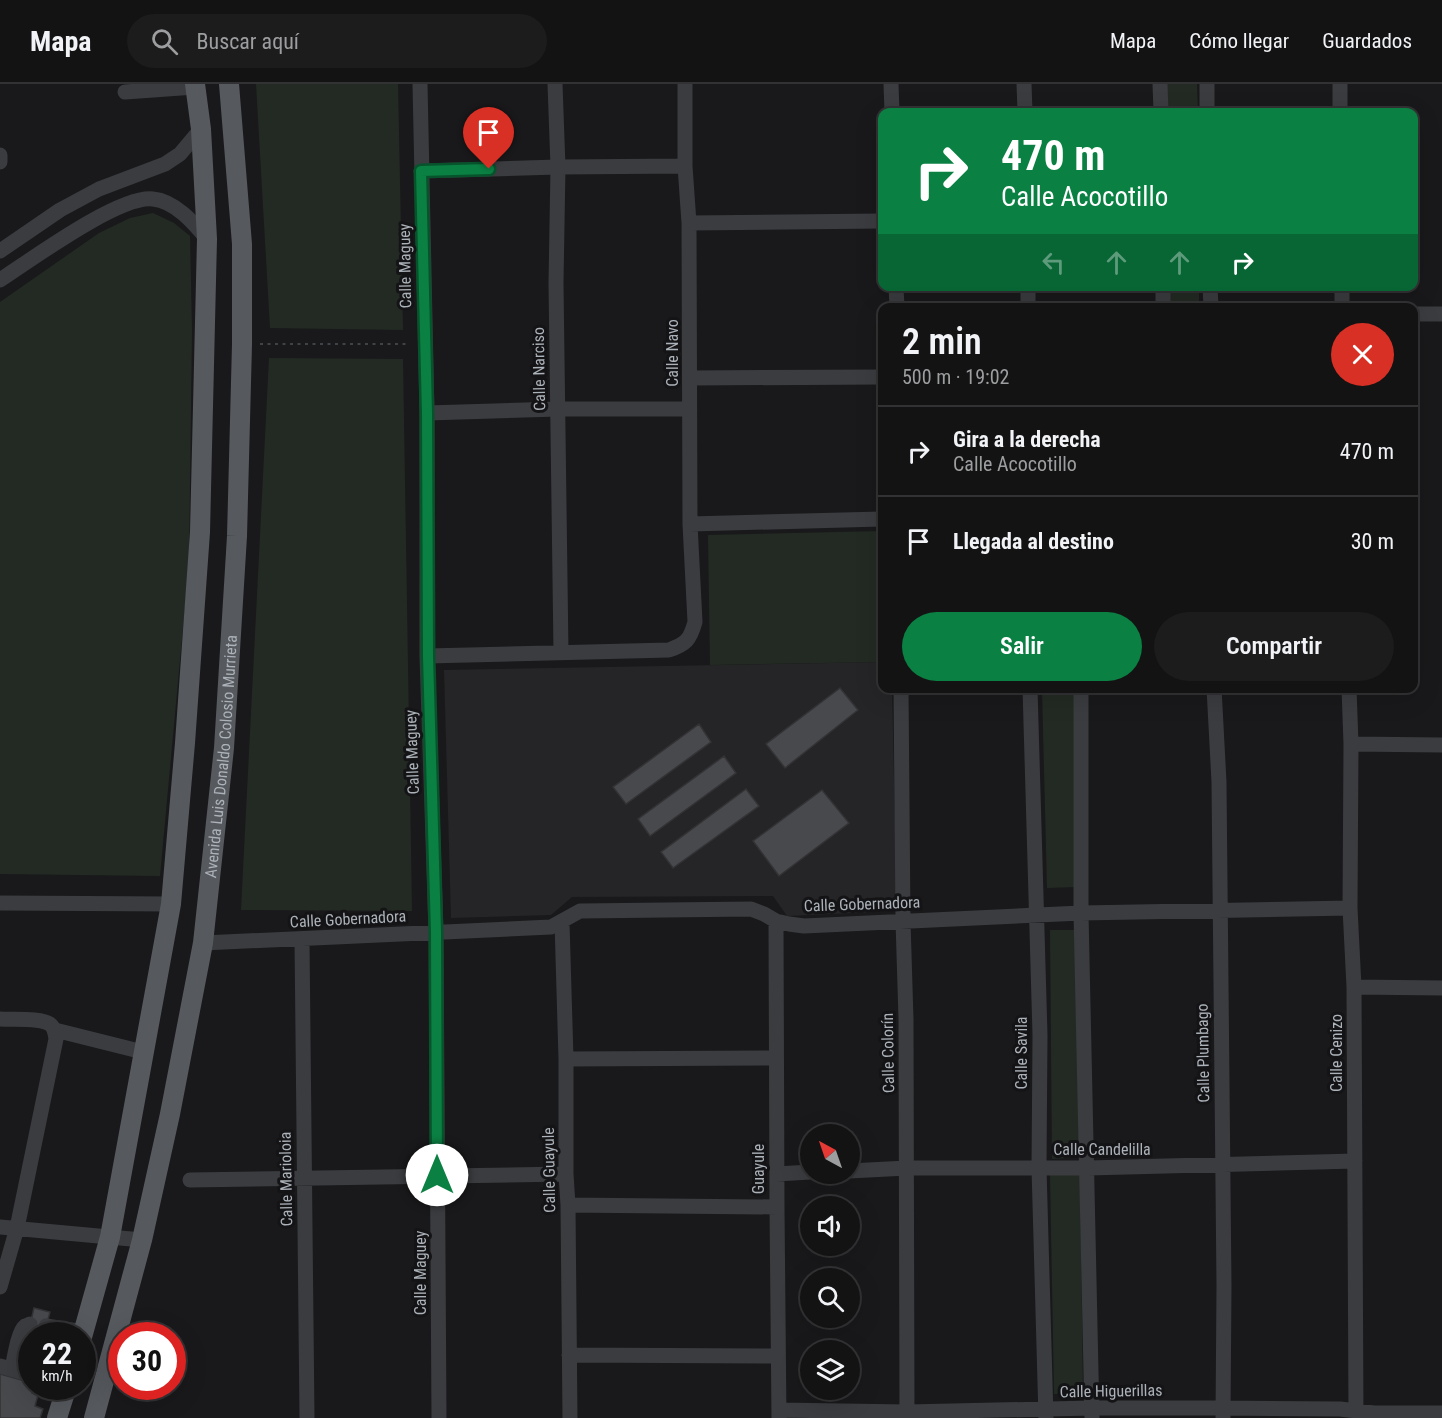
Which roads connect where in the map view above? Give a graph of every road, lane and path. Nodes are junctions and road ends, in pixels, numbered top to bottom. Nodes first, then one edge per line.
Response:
1 (229, 84) edge
2 (420, 84) edge
3 (555, 84) edge
4 (685, 84) edge
5 (891, 84) edge
6 (1024, 84) edge
7 (1160, 84) edge
8 (1207, 84) edge
9 (1340, 84) edge
10 (195, 85) edge
11 (125, 92) dead end
12 (892, 108) edge
13 (1025, 108) edge
14 (1161, 108) edge
15 (1207, 108) edge
16 (1340, 108) edge
17 (201, 129) junction
18 (0, 155) edge
19 (0, 162) edge
20 (685, 166) junction
21 (558, 167) junction
22 (421, 171) junction
23 (140, 172) junction
24 (140, 199) junction
25 (878, 221) edge
26 (689, 223) junction
27 (207, 239) junction
28 (0, 251) edge
29 (0, 280) edge
30 (1418, 314) edge
31 (1442, 314) edge
32 (242, 344) junction
33 (425, 344) junction
34 (878, 377) edge
35 (690, 378) junction
36 (689, 408) junction
37 (558, 409) junction
38 (427, 413) junction
39 (878, 519) edge
40 (690, 524) junction
41 (561, 653) junction
42 (428, 656) junction
43 (901, 693) edge
44 (1030, 693) edge
45 (1081, 693) edge
46 (1215, 693) edge
47 (1349, 693) edge
48 (1351, 744) junction
49 (1442, 745) edge
50 (0, 903) edge
51 (171, 904) junction
52 (1350, 908) junction
53 (1219, 911) junction
54 (1081, 913) junction
55 (1037, 914) junction
56 (562, 921) junction
57 (776, 921) junction
58 (903, 921) junction
59 (436, 932) junction
60 (302, 940) junction
61 (203, 943) junction
62 (1354, 987) junction
63 (1442, 988) edge
64 (0, 1019) edge
65 (55, 1030) junction
66 (144, 1052) junction
67 (776, 1058) junction
68 (566, 1059) junction
69 (1355, 1161) junction
70 (1222, 1165) junction
71 (907, 1168) junction
72 (1040, 1168) junction
73 (1088, 1168) junction
74 (860, 1170) edge
75 (800, 1173) edge
76 (566, 1174) junction
77 (777, 1174) junction
78 (437, 1175) junction
79 (304, 1179) junction
80 (190, 1180) dead end
81 (568, 1205) junction
82 (777, 1207) junction
83 (0, 1227) edge
84 (17, 1228) junction
85 (110, 1237) junction
86 (142, 1240) junction
87 (0, 1287) edge
88 (86, 1322) edge
89 (18, 1339) edge
90 (569, 1355) junction
91 (778, 1356) junction
92 (6, 1367) edge
93 (63, 1400) edge
94 (1092, 1413) edge
95 (1223, 1413) edge
96 (1442, 1413) edge
97 (779, 1414) edge
98 (1046, 1414) edge
99 (907, 1415) edge
100 (1356, 1415) edge
101 (57, 1418) edge
102 (94, 1418) edge
103 (308, 1418) edge
104 (439, 1418) edge
105 (570, 1418) edge

1 - 32 main road, Avenida Luis Donaldo Colosio Murrieta
2 - 22 street, Calle Maguey
3 - 21 street, Calle Narciso
4 - 20 street, Calle Navo
5 - 12 street
6 - 13 street
7 - 14 street
8 - 15 street
9 - 16 street
10 - 11 street
10 - 17 main road
17 - 23 street
17 - 27 main road
18 - 19 street
20 - 21 street
20 - 26 street, Calle Navo
21 - 22 street
21 - 37 street, Calle Narciso
22 - 33 street, Calle Maguey
23 - 24 street
23 - 28 street
24 - 27 street
24 - 29 street
25 - 26 street
26 - 35 street, Calle Navo
27 - 51 main road
30 - 31 street
32 - 33 path
32 - 61 main road, Avenida Luis Donaldo Colosio Murrieta
33 - 38 street, Calle Maguey
34 - 35 street
35 - 36 street, Calle Navo
36 - 37 street
36 - 40 street, Calle Navo
37 - 38 street
37 - 41 street, Calle Narciso
38 - 42 street, Calle Maguey
39 - 40 street
40 - 41 street, Calle Navo
41 - 42 street
42 - 59 street, Calle Maguey
43 - 58 street, Calle Colorín
44 - 55 street, Calle Savila
45 - 54 street
46 - 53 street, Calle Plumbago
47 - 48 street, Calle Cenizo
48 - 49 street
48 - 52 street, Calle Cenizo
50 - 51 street
51 - 66 main road
52 - 53 street, Calle Gobernadora
52 - 62 street, Calle Cenizo
53 - 54 street, Calle Gobernadora
53 - 70 street, Calle Plumbago
54 - 55 street, Calle Gobernadora
54 - 73 street
55 - 58 street, Calle Gobernadora
55 - 72 street, Calle Savila
56 - 57 street, Calle Gobernadora
56 - 59 street, Calle Gobernadora
56 - 68 street, Calle Guayule
57 - 58 street, Calle Gobernadora
57 - 67 street, Guayule
58 - 71 street, Calle Colorín
59 - 60 street, Calle Gobernadora
59 - 78 street, Calle Maguey
60 - 61 street, Calle Gobernadora
60 - 79 street, Calle Marioloia
61 - 86 main road, Avenida Luis Donaldo Colosio Murrieta
62 - 63 street
62 - 69 street, Calle Cenizo
64 - 65 street
65 - 66 street
65 - 84 street
66 - 85 main road
67 - 68 street
67 - 77 street, Guayule
68 - 76 street, Calle Guayule
69 - 70 street, Calle Candelilla
69 - 100 street, Calle Cenizo
70 - 73 street, Calle Candelilla
70 - 95 street, Calle Plumbago
71 - 72 street, Calle Candelilla
71 - 74 street, Calle Candelilla
71 - 99 street, Calle Colorín
72 - 73 street, Calle Candelilla
72 - 98 street, Calle Savila
73 - 94 street
75 - 77 street
76 - 78 street
76 - 81 street, Calle Guayule
77 - 82 street, Guayule
78 - 79 street
78 - 104 street, Calle Maguey
79 - 80 street
79 - 103 street, Calle Marioloia
81 - 82 street
81 - 90 street, Calle Guayule
82 - 91 street, Guayule
83 - 84 street
84 - 85 street
84 - 87 street
85 - 86 street
85 - 88 main road
86 - 102 main road, Avenida Luis Donaldo Colosio Murrieta
89 - 92 street
90 - 91 street
90 - 105 street, Calle Guayule
91 - 97 street, Guayule
93 - 101 main road
94 - 95 street, Calle Higuerillas
94 - 98 street, Calle Higuerillas
95 - 100 street, Calle Higuerillas
96 - 100 street, Calle Higuerillas
97 - 99 street, Calle Higuerillas
98 - 99 street, Calle Higuerillas

